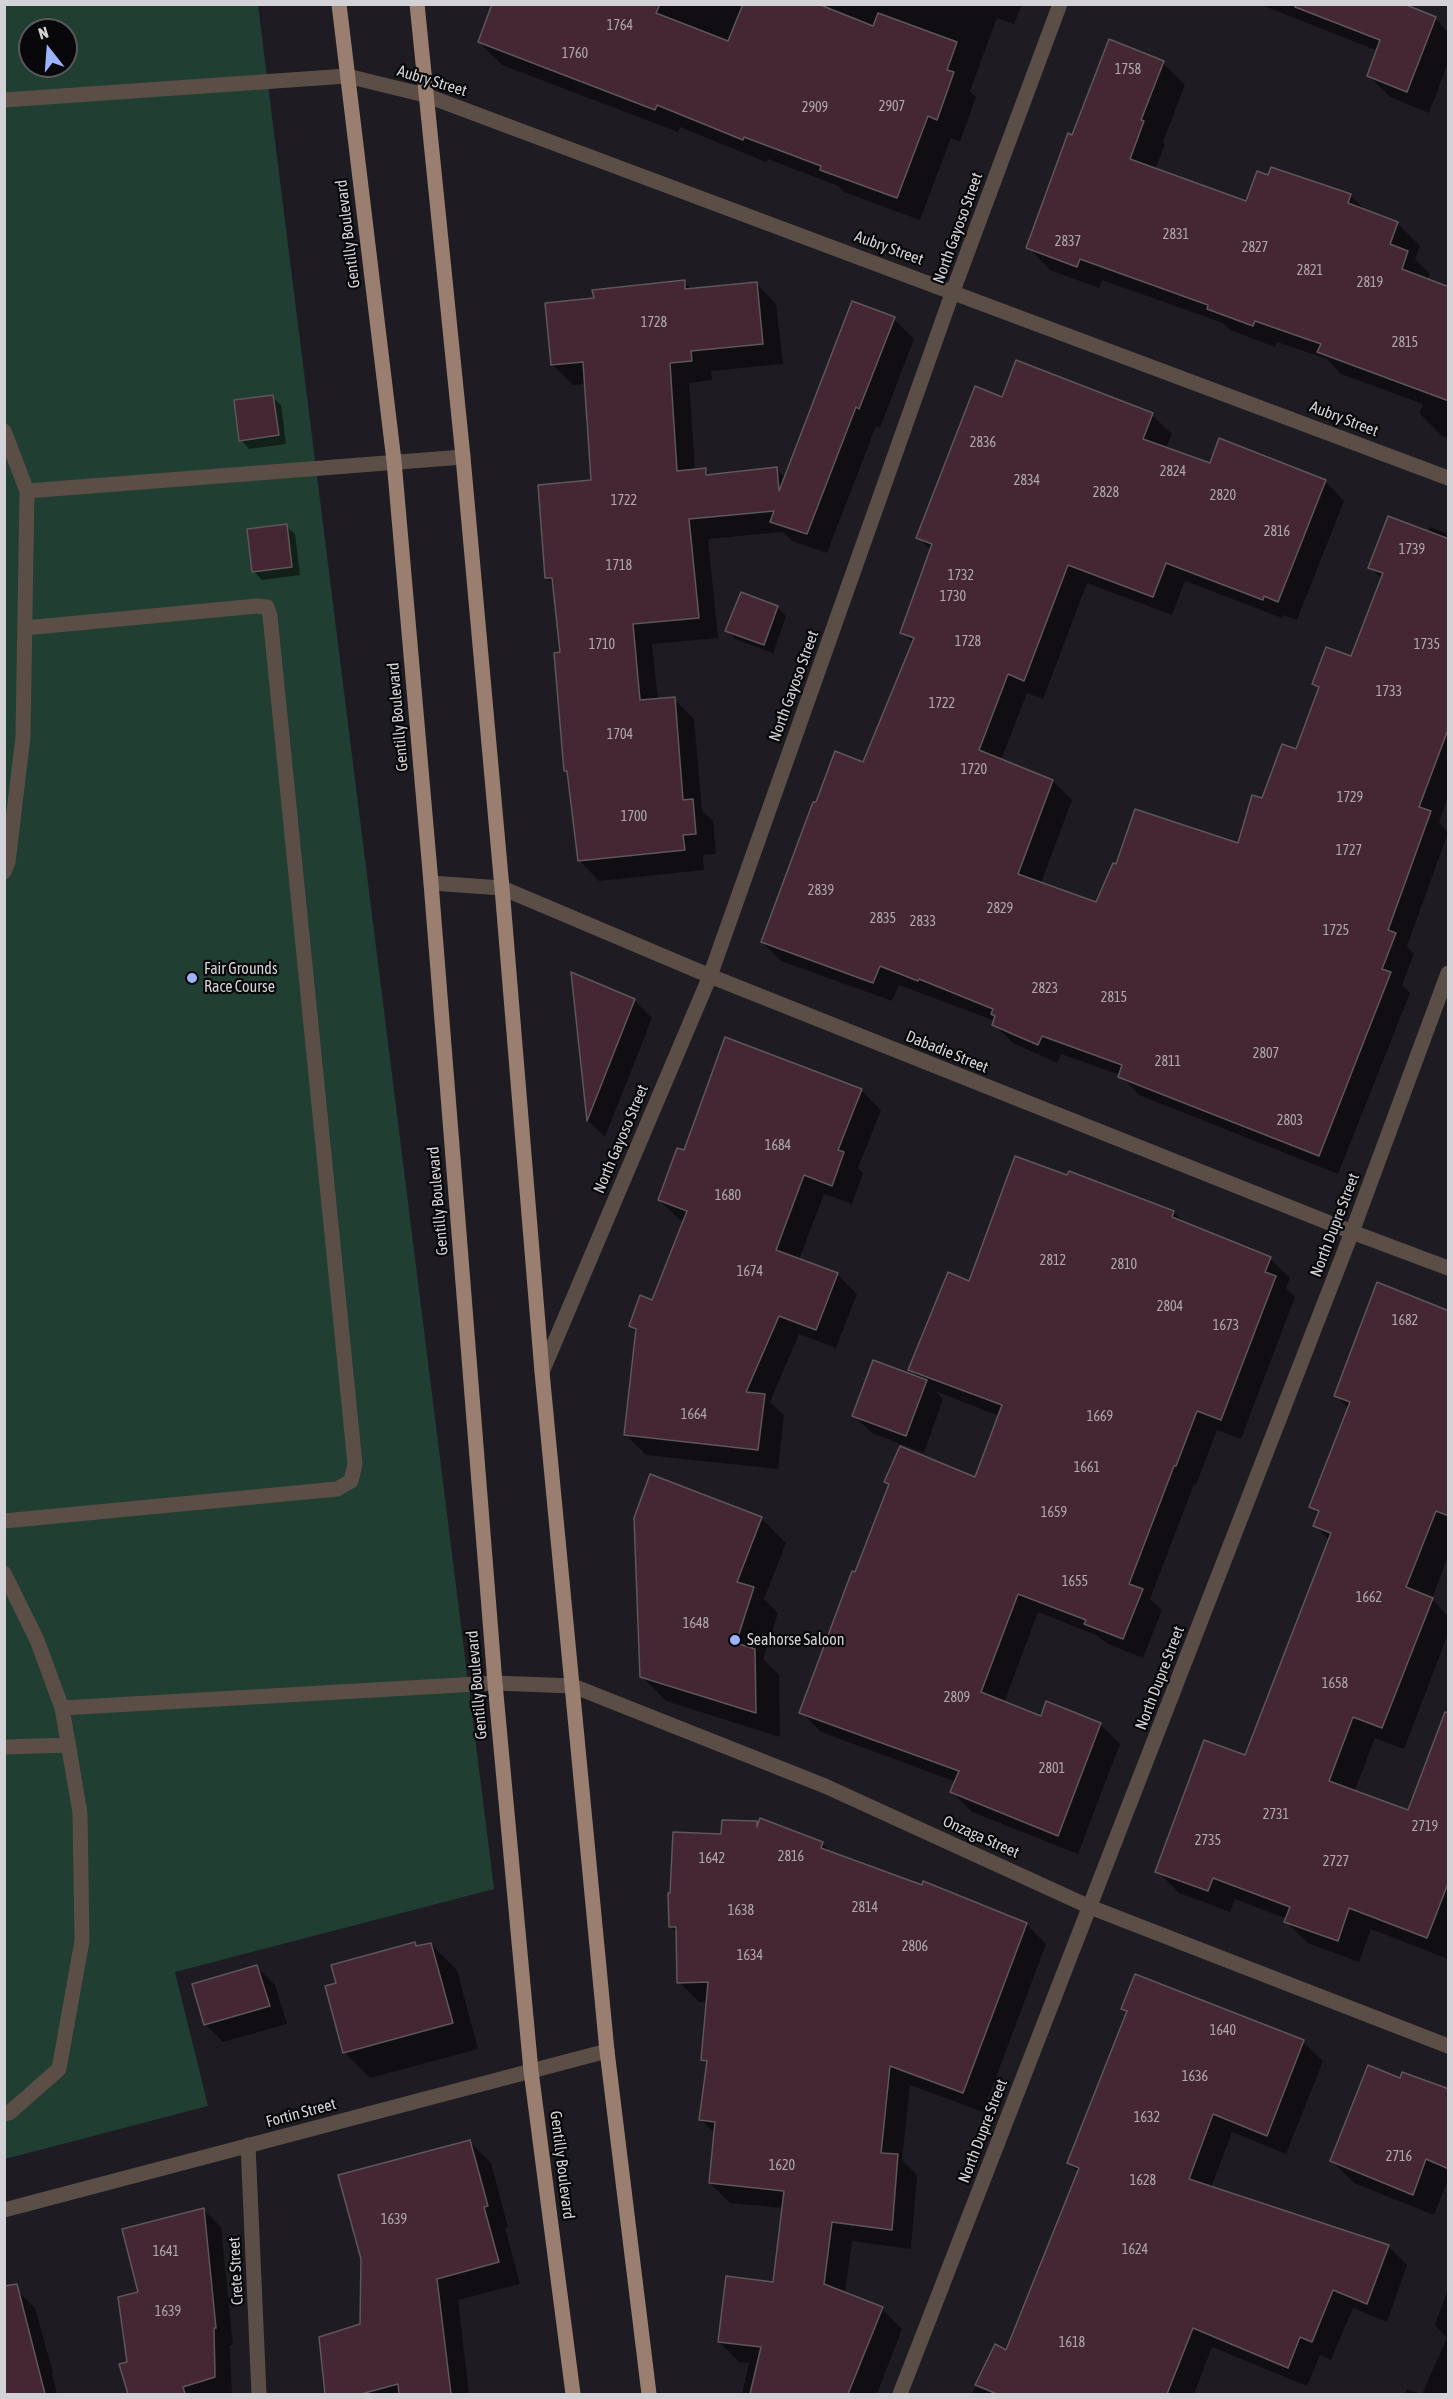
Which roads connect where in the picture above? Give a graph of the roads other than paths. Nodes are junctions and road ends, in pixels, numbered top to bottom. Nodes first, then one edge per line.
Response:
1 (339, 4) edge
2 (417, 4) edge
3 (1060, 4) edge
4 (347, 76) junction
5 (425, 95) junction
6 (4, 100) edge
7 (953, 291) junction
8 (4, 431) edge
9 (463, 457) junction
10 (394, 461) junction
11 (1449, 478) edge
12 (27, 491) junction
13 (25, 628) junction
14 (4, 872) edge
15 (431, 882) junction
16 (502, 888) junction
17 (1449, 973) edge
18 (710, 976) junction
19 (1352, 1232) junction
20 (1449, 1268) edge
21 (542, 1371) junction
22 (4, 1521) edge
23 (4, 1573) edge
24 (495, 1683) junction
25 (573, 1686) junction
26 (62, 1708) junction
27 (68, 1745) junction
28 (4, 1747) edge
29 (1090, 1906) junction
30 (1449, 2046) edge
31 (607, 2051) junction
32 (531, 2071) junction
33 (4, 2114) edge
34 (248, 2145) junction
35 (4, 2210) edge
36 (259, 2394) edge
37 (573, 2394) edge
38 (649, 2394) edge
39 (900, 2394) edge

1 - 4 main road, Gentilly Boulevard
2 - 5 main road
3 - 7 street, North Gayoso Street
4 - 5 street, Aubry Street
4 - 6 street, Aubry Street
4 - 10 main road, Gentilly Boulevard
5 - 7 street, Aubry Street
5 - 9 main road
7 - 11 street, Aubry Street
7 - 18 street, North Gayoso Street
8 - 12 street
9 - 10 street
9 - 16 main road
10 - 12 street
10 - 15 main road, Gentilly Boulevard
12 - 13 street
13 - 14 street
13 - 22 street
15 - 16 street, Dabadie Street
15 - 24 main road, Gentilly Boulevard
16 - 18 street, Dabadie Street
16 - 21 main road
17 - 19 street, North Dupre Street
18 - 19 street, Dabadie Street
18 - 21 street, North Gayoso Street
19 - 20 street, Dabadie Street
19 - 29 street, North Dupre Street
21 - 25 main road
23 - 26 street
24 - 25 street, Onzaga Street
24 - 26 street, Onzaga Street
24 - 32 main road, Gentilly Boulevard
25 - 29 street, Onzaga Street
25 - 31 main road
26 - 27 street
27 - 28 street
27 - 33 street
29 - 30 street, Onzaga Street
29 - 39 street, North Dupre Street
31 - 32 street, Fortin Street
31 - 38 main road
32 - 34 street, Fortin Street
32 - 37 main road, Gentilly Boulevard
34 - 35 street, Fortin Street
34 - 36 street, Crete Street

